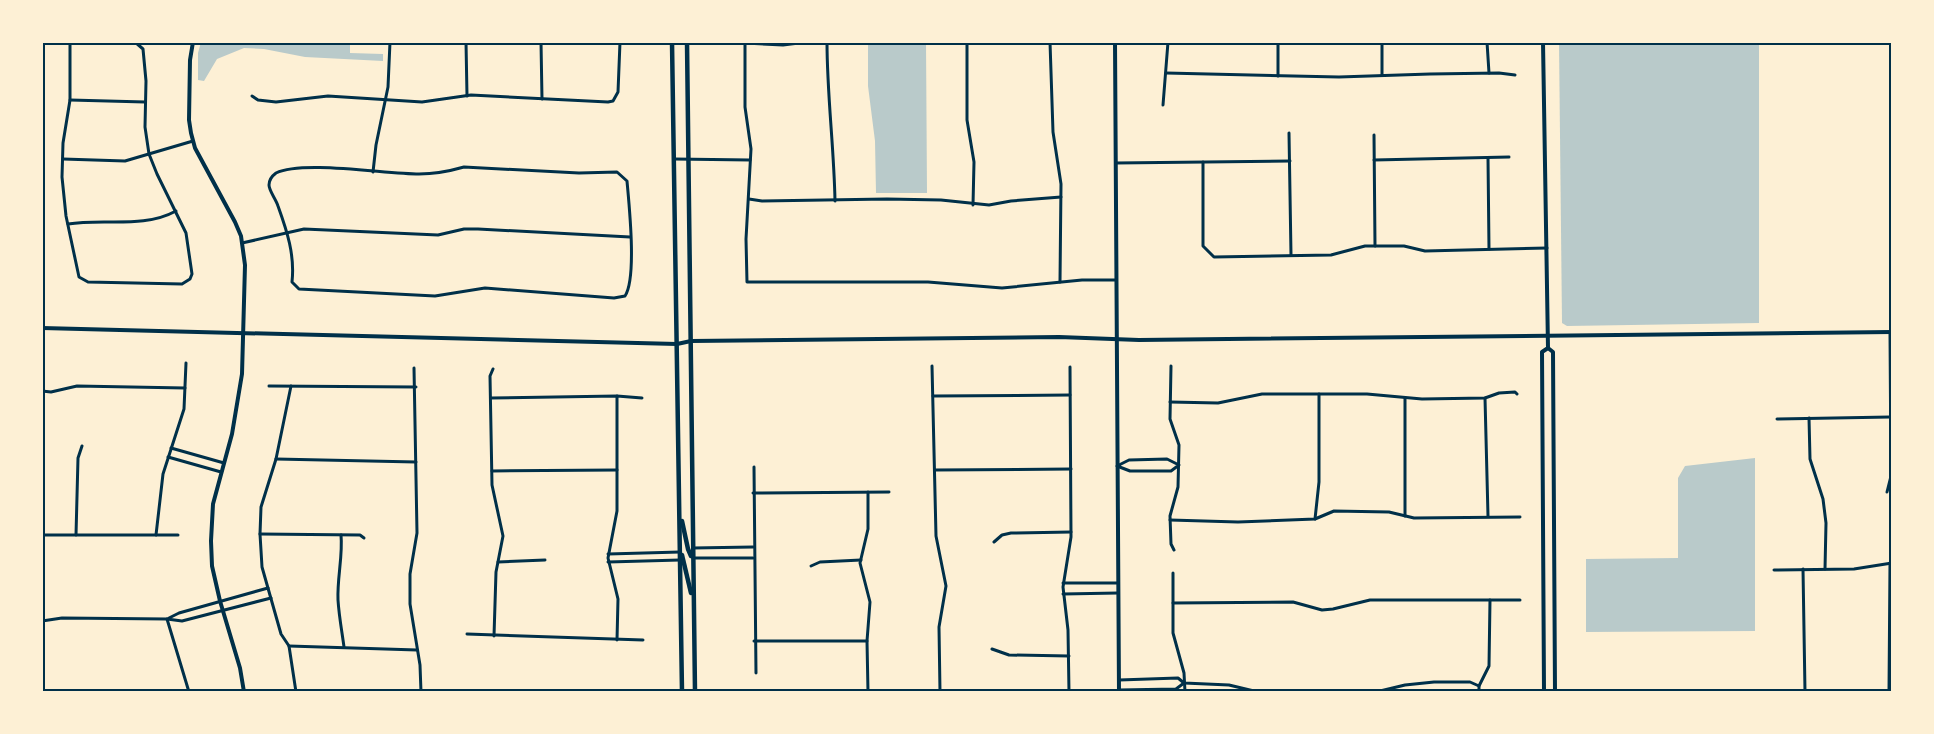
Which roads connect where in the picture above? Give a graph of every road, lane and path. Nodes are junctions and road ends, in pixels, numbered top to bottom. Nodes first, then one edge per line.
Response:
1 (70, 42) edge
2 (135, 42) edge
3 (193, 42) edge
4 (390, 42) edge
5 (466, 42) edge
6 (541, 42) edge
7 (620, 42) edge
8 (672, 42) edge
9 (687, 42) edge
10 (745, 42) edge
11 (807, 42) edge
12 (827, 42) edge
13 (968, 42) edge
14 (1050, 42) edge
15 (1115, 42) edge
16 (1168, 42) edge
17 (1278, 42) edge
18 (1382, 42) edge
19 (1487, 42) edge
20 (1543, 42) edge
21 (1166, 72) junction
22 (1489, 73) junction
23 (1382, 75) junction
24 (1515, 75) dead end
25 (1278, 76) junction
26 (252, 96) dead end
27 (467, 96) junction
28 (542, 99) junction
29 (70, 100) junction
30 (386, 100) junction
31 (145, 102) junction
32 (1163, 105) dead end
33 (1288, 133) dead end
34 (1374, 135) dead end
35 (193, 141) junction
36 (149, 154) junction
37 (1509, 157) dead end
38 (1488, 158) junction
39 (62, 159) junction
40 (674, 159) junction
41 (688, 160) junction
42 (751, 160) junction
43 (1374, 160) junction
44 (1290, 161) junction
45 (1203, 162) junction
46 (1116, 163) junction
47 (373, 172) junction
48 (1061, 197) junction
49 (749, 199) junction
50 (836, 201) junction
51 (973, 205) junction
52 (176, 212) junction
53 (68, 224) junction
54 (287, 232) junction
55 (631, 237) junction
56 (242, 243) junction
57 (1374, 246) junction
58 (1547, 248) junction
59 (1489, 249) junction
60 (1291, 255) junction
61 (1115, 280) junction
62 (1060, 282) junction
63 (42, 328) edge
64 (1891, 332) edge
65 (242, 333) junction
66 (1548, 334) junction
67 (1116, 338) junction
68 (691, 341) junction
69 (677, 344) junction
70 (1548, 348) junction
71 (186, 363) dead end
72 (932, 366) dead end
73 (1171, 366) dead end
74 (414, 368) dead end
75 (1070, 368) dead end
76 (493, 369) dead end
77 (269, 386) dead end
78 (291, 386) junction
79 (416, 387) junction
80 (185, 388) junction
81 (42, 391) edge
82 (1319, 394) junction
83 (1517, 394) dead end
84 (1070, 395) junction
85 (617, 396) junction
86 (933, 396) junction
87 (1405, 397) junction
88 (491, 398) junction
89 (642, 398) dead end
90 (1485, 398) junction
91 (1170, 402) junction
92 (1890, 417) junction
93 (1809, 418) junction
94 (1777, 419) dead end
95 (82, 446) dead end
96 (171, 448) junction
97 (168, 457) junction
98 (276, 459) junction
99 (416, 462) junction
100 (224, 463) junction
101 (1179, 465) junction
102 (1117, 466) junction
103 (754, 467) dead end
104 (1071, 469) junction
105 (617, 470) junction
106 (934, 470) junction
107 (492, 471) junction
108 (221, 472) junction
109 (868, 492) junction
110 (889, 492) dead end
111 (1887, 492) dead end
112 (753, 493) junction
113 (679, 512) junction
114 (1405, 516) junction
115 (1488, 517) junction
116 (1520, 517) dead end
117 (1315, 519) junction
118 (1170, 520) junction
119 (1071, 532) junction
120 (260, 534) junction
121 (42, 535) edge
122 (76, 535) junction
123 (156, 535) junction
124 (178, 535) dead end
125 (341, 535) junction
126 (364, 538) dead end
127 (994, 542) dead end
128 (753, 547) junction
129 (693, 548) junction
130 (1173, 550) dead end
131 (680, 552) junction
132 (608, 554) junction
133 (693, 558) junction
134 (753, 558) junction
135 (544, 560) dead end
136 (680, 560) junction
137 (861, 560) junction
138 (498, 562) junction
139 (608, 562) junction
140 (1891, 563) edge
141 (811, 566) dead end
142 (1803, 569) junction
143 (1825, 569) junction
144 (1773, 570) dead end
145 (1173, 573) dead end
146 (1063, 583) junction
147 (1118, 583) junction
148 (268, 588) junction
149 (1118, 593) junction
150 (1063, 594) junction
151 (271, 598) junction
152 (220, 600) junction
153 (1490, 600) junction
154 (1520, 600) dead end
155 (694, 602) junction
156 (1173, 603) junction
157 (222, 611) junction
158 (167, 619) junction
159 (42, 621) edge
160 (467, 634) dead end
161 (494, 636) junction
162 (617, 640) junction
163 (643, 640) dead end
164 (754, 641) junction
165 (867, 641) junction
166 (289, 646) junction
167 (344, 647) junction
168 (992, 649) dead end
169 (417, 650) junction
170 (1069, 656) junction
171 (756, 673) dead end
172 (1119, 680) junction
173 (1184, 683) junction
174 (1479, 686) junction
175 (1119, 691) edge
176 (1281, 691) edge
177 (1380, 691) edge
178 (189, 692) edge
179 (244, 692) edge
180 (296, 692) edge
181 (421, 692) edge
182 (682, 692) edge
183 (695, 692) edge
184 (868, 692) edge
185 (940, 692) edge
186 (1069, 692) edge
187 (1185, 692) edge
188 (1479, 692) edge
189 (1544, 692) edge
190 (1555, 692) edge
191 (1804, 692) edge
192 (1889, 692) edge

1 - 29 street
2 - 31 street
3 - 35 street
4 - 30 street
5 - 27 street
6 - 28 street
7 - 28 street
8 - 40 main road
9 - 41 main road
10 - 11 street
10 - 42 street
12 - 50 street
13 - 51 street
14 - 48 street
15 - 46 street
16 - 21 street
17 - 25 street
18 - 23 street
19 - 22 street
20 - 58 street
21 - 25 street
21 - 32 street
22 - 23 street
22 - 24 street
23 - 25 street
26 - 30 street
27 - 28 street
27 - 30 street
29 - 31 street
29 - 39 street
30 - 47 street
31 - 36 street
33 - 44 street
34 - 43 street
35 - 36 street
35 - 56 street
36 - 39 street
36 - 52 street
37 - 38 street
38 - 43 street
38 - 59 street
39 - 53 street
40 - 41 street
40 - 69 main road
41 - 42 street
41 - 68 main road
42 - 49 street
43 - 57 street
44 - 45 street
44 - 60 street
45 - 46 street
45 - 60 street
46 - 61 street
47 - 54 street
47 - 55 street
48 - 51 street
48 - 62 street
49 - 50 street
49 - 62 street
50 - 51 street
52 - 53 street
52 - 53 street
54 - 55 street
54 - 55 street
54 - 56 street
56 - 65 street
57 - 59 street
57 - 60 street
58 - 59 street
58 - 66 street
61 - 62 street
61 - 67 street
63 - 65 street
64 - 66 street
64 - 92 street
65 - 69 street
65 - 100 street
66 - 67 street
66 - 70 street
67 - 68 street
67 - 102 street
68 - 69 street
68 - 129 main road
69 - 113 main road
70 - 189 street
70 - 190 street
71 - 80 street
72 - 86 street
73 - 91 street
74 - 79 street
75 - 84 street
76 - 88 street
77 - 78 street
78 - 79 street
78 - 98 street
79 - 99 street
80 - 81 street
80 - 96 street
82 - 87 street
82 - 91 street
82 - 117 street
83 - 90 street
84 - 86 street
84 - 104 street
85 - 88 street
85 - 89 street
85 - 105 street
86 - 106 street
87 - 90 street
87 - 114 street
88 - 107 street
90 - 115 street
91 - 101 street
92 - 93 street
92 - 111 street
93 - 94 street
93 - 143 street
95 - 122 street
96 - 97 street
96 - 100 street
97 - 108 street
97 - 123 street
98 - 99 street
98 - 120 street
99 - 169 street
100 - 108 street
101 - 102 street
101 - 102 street
101 - 118 street
102 - 147 street
103 - 112 street
104 - 106 street
104 - 119 street
105 - 107 street
105 - 132 street
106 - 185 street
107 - 138 street
108 - 152 street
109 - 110 street
109 - 112 street
109 - 137 street
112 - 128 street
113 - 131 main road
113 - 133 main road
114 - 115 street
114 - 117 street
115 - 116 street
117 - 118 street
118 - 130 street
119 - 127 street
119 - 146 street
120 - 125 street
120 - 148 street
121 - 122 street
122 - 123 street
123 - 124 street
125 - 126 street
125 - 167 street
128 - 129 street
128 - 134 street
129 - 133 main road
131 - 132 street
131 - 136 main road
131 - 155 main road
132 - 139 street
133 - 134 street
133 - 155 main road
134 - 164 street
135 - 138 street
136 - 139 street
136 - 182 main road
137 - 141 street
137 - 165 street
138 - 161 street
139 - 162 street
140 - 143 street
140 - 192 street
142 - 143 street
142 - 144 street
142 - 191 street
145 - 156 street
146 - 147 street
146 - 150 street
147 - 149 street
148 - 151 street
148 - 152 street
149 - 150 street
149 - 172 street
150 - 170 street
151 - 157 street
151 - 166 street
152 - 157 street
152 - 158 street
153 - 154 street
153 - 156 street
153 - 174 street
155 - 183 main road
156 - 173 street
157 - 158 street
157 - 179 street
158 - 159 street
158 - 178 street
160 - 161 street
161 - 162 street
162 - 163 street
164 - 165 street
164 - 171 street
165 - 184 street
166 - 167 street
166 - 180 street
167 - 169 street
168 - 170 street
169 - 181 street
170 - 186 street
172 - 173 street
172 - 175 street
173 - 175 street
173 - 176 street
173 - 187 street
174 - 177 street
174 - 188 street
176 - 177 street

